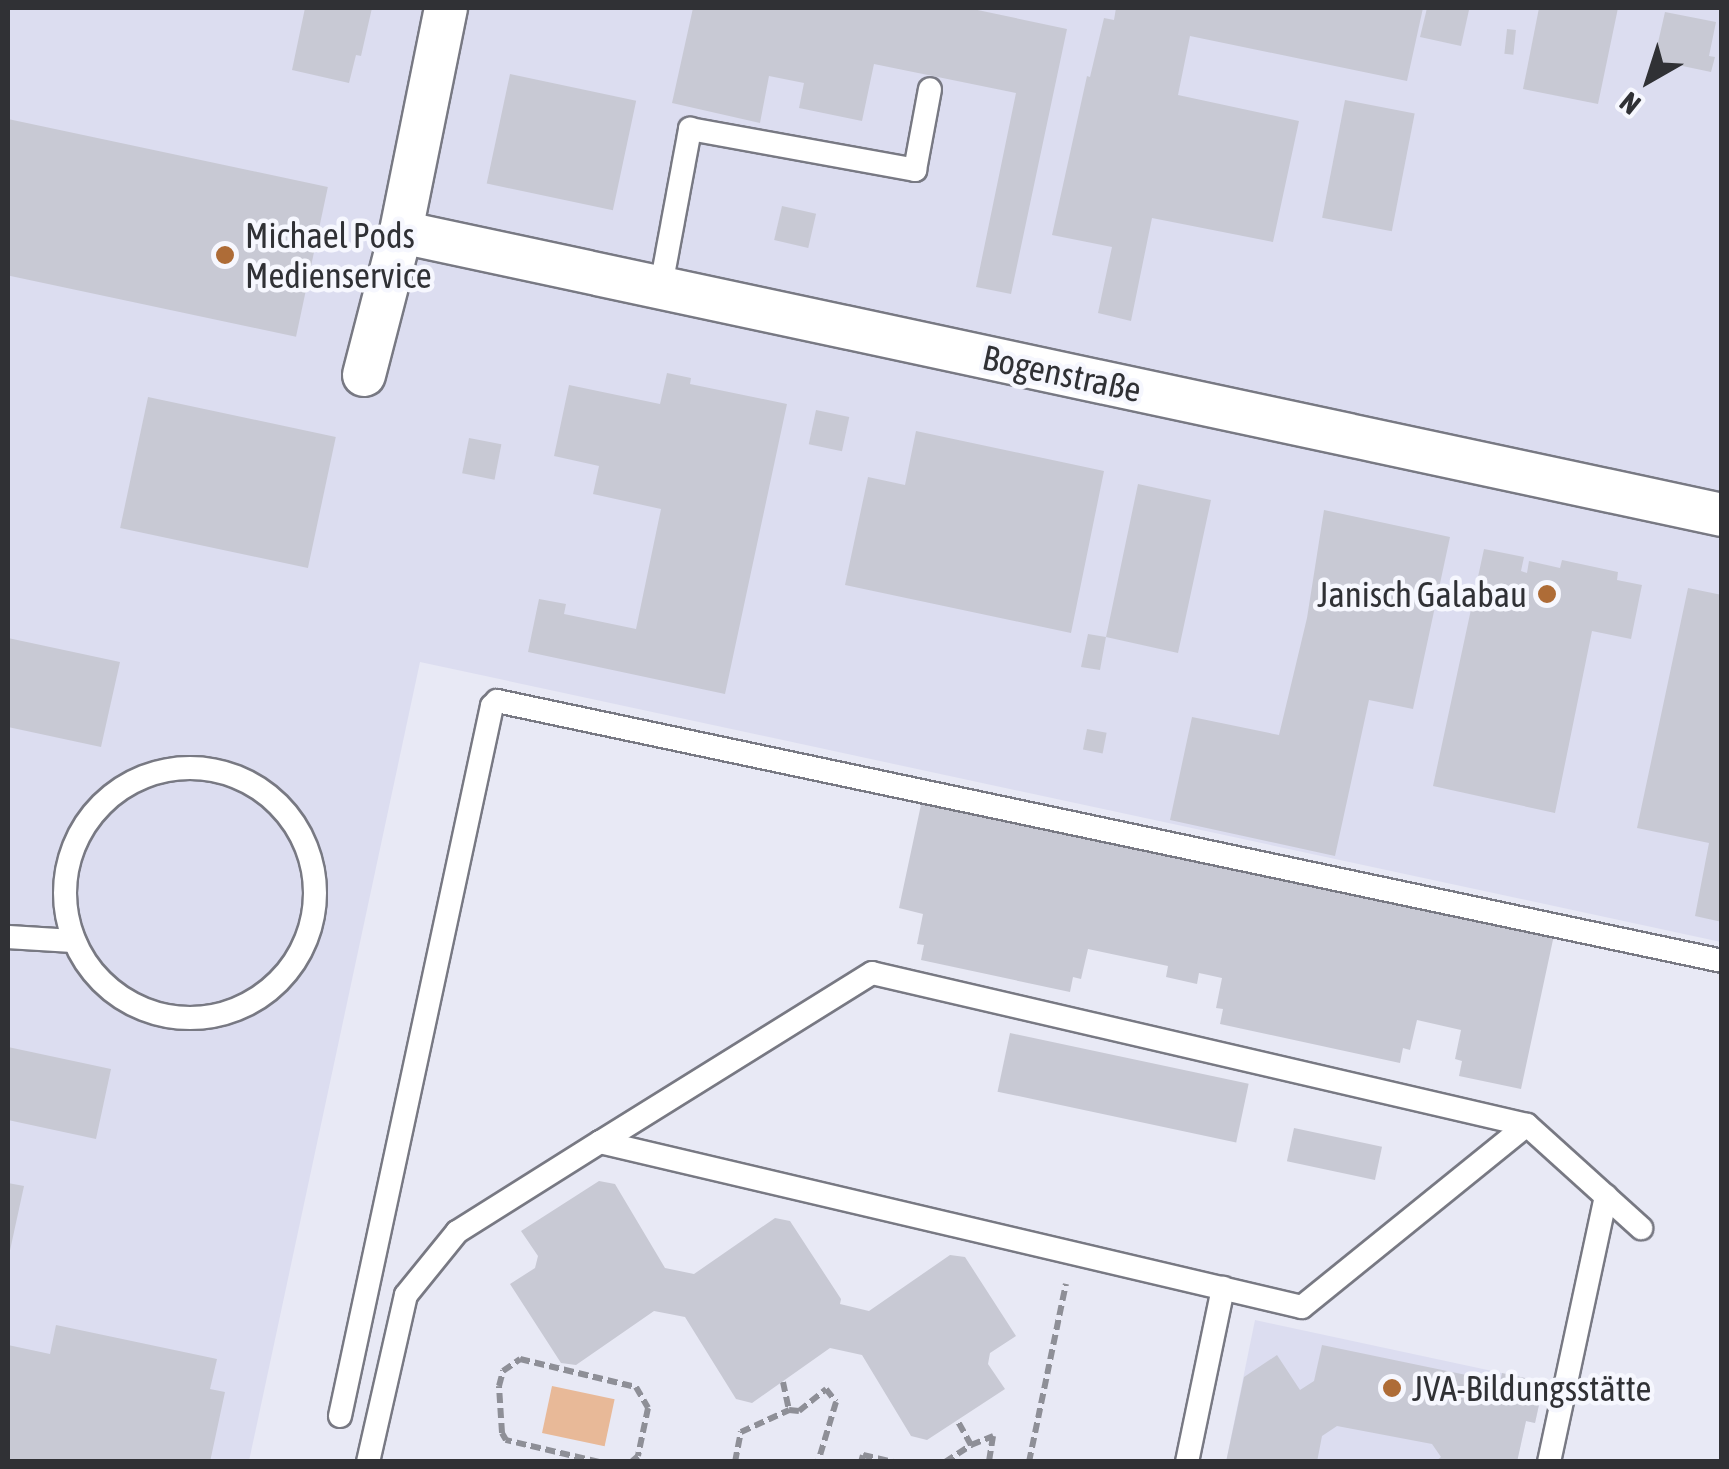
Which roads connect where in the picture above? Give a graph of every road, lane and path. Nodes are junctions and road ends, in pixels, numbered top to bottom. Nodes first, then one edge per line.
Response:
1 (446, 8) edge
2 (930, 90) dead end
3 (401, 232) junction
4 (662, 286) junction
5 (364, 375) dead end
6 (1722, 516) edge
7 (8, 937) edge
8 (74, 941) junction
9 (1722, 961) edge
10 (1527, 1125) junction
11 (600, 1142) junction
12 (1606, 1196) junction
13 (1641, 1228) dead end
14 (1072, 1253) junction
15 (1223, 1288) junction
16 (783, 1382) dead end
17 (789, 1410) junction
18 (340, 1416) dead end
19 (957, 1420) dead end
20 (971, 1445) junction
21 (368, 1462) edge
22 (599, 1462) edge
23 (631, 1462) edge
24 (735, 1462) edge
25 (818, 1462) edge
26 (861, 1462) edge
27 (894, 1462) edge
28 (945, 1462) edge
29 (988, 1462) edge
30 (1029, 1462) edge
31 (1187, 1462) edge
32 (1549, 1462) edge

1 - 3 street
2 - 4 lane
3 - 4 street, Bogenstraße
3 - 5 street
4 - 6 street, Bogenstraße
7 - 8 lane
8 - 8 lane
9 - 18 lane
10 - 11 lane
10 - 12 lane
10 - 15 lane
11 - 14 lane
11 - 21 lane
12 - 13 lane
12 - 32 lane
14 - 15 lane
14 - 30 path
15 - 31 lane
16 - 17 path
17 - 24 path
17 - 25 path
19 - 20 path
20 - 28 path
20 - 29 path
22 - 23 path
26 - 27 path

